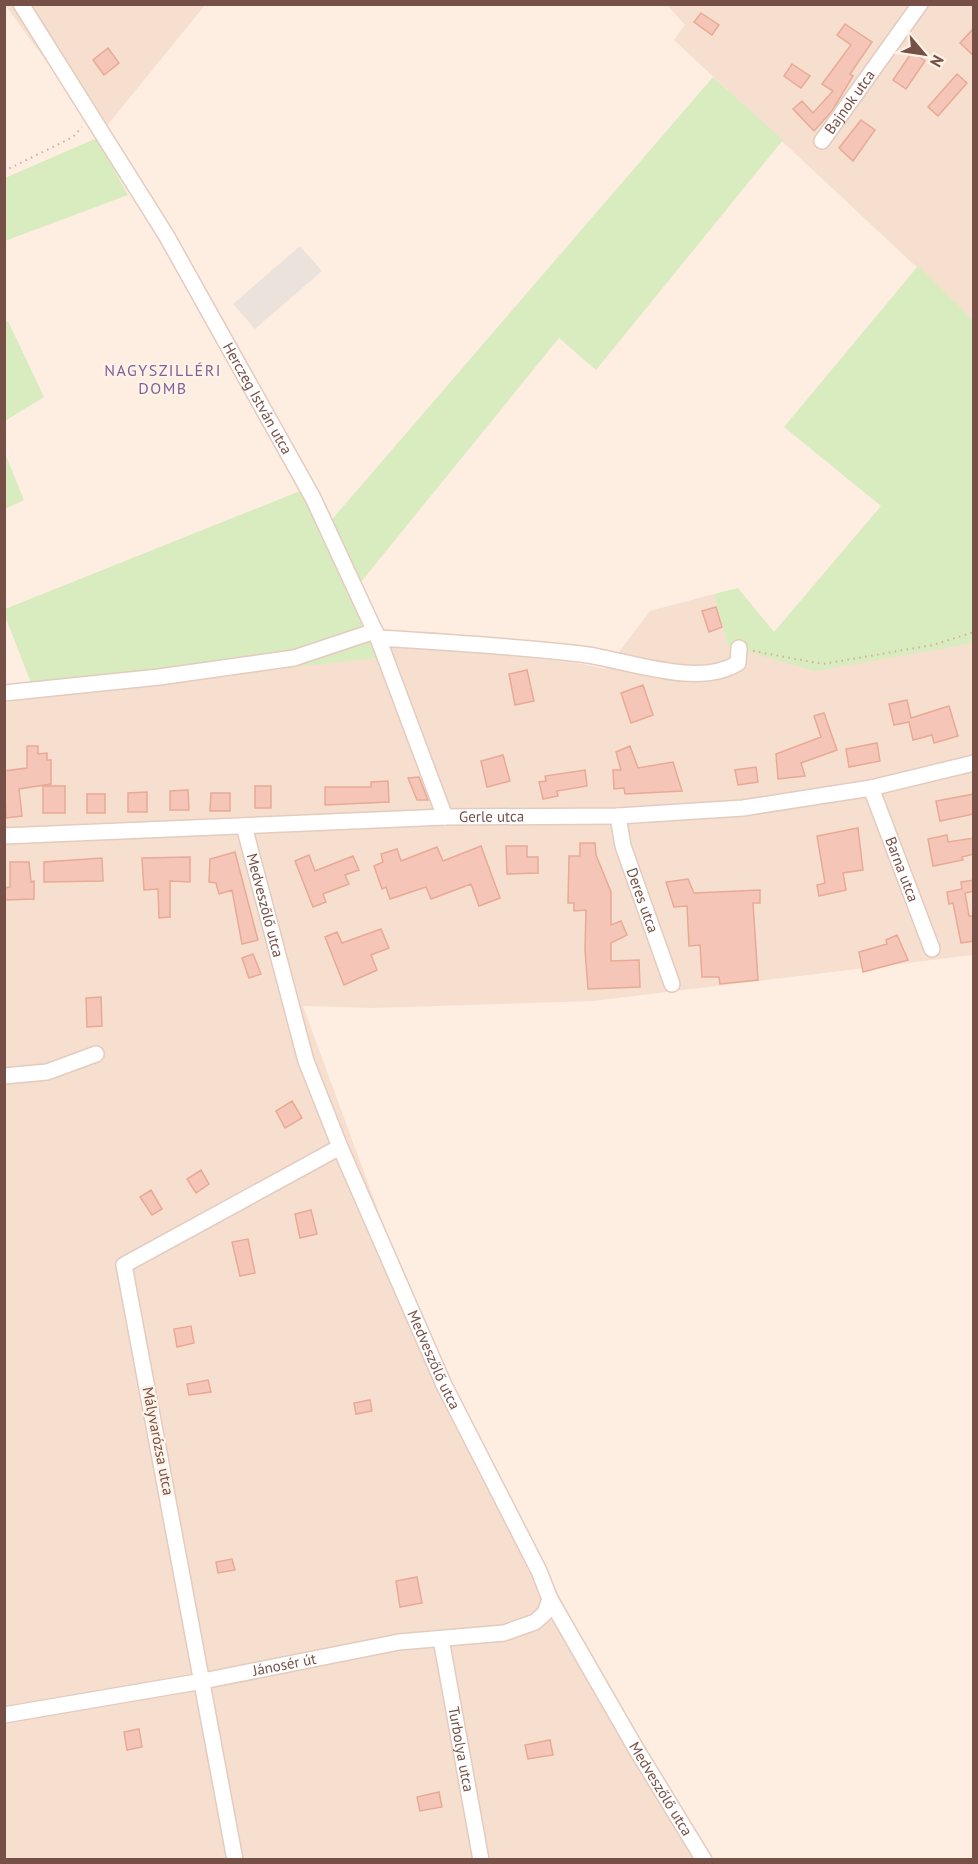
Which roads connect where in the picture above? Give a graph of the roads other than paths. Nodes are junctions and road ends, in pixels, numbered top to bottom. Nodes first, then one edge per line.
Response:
1 (21, 4) edge
2 (920, 4) edge
3 (822, 141) dead end
4 (376, 635) junction
5 (739, 648) road end
6 (4, 693) edge
7 (974, 763) edge
8 (871, 788) junction
9 (618, 816) junction
10 (445, 817) junction
11 (244, 826) junction
12 (4, 836) edge
13 (932, 950) dead end
14 (672, 984) dead end
15 (96, 1054) dead end
16 (4, 1076) edge
17 (340, 1146) junction
18 (550, 1599) junction
19 (441, 1639) junction
20 (203, 1681) junction
21 (4, 1715) edge
22 (235, 1860) edge
23 (481, 1860) edge
24 (704, 1860) edge

1 - 4 street, Herczeg István utca
2 - 3 street, Bajnok utca
4 - 5 street
4 - 6 street
4 - 10 street, Herczeg István utca
7 - 8 street, Gerle utca
8 - 9 street, Gerle utca
8 - 13 street, Barna utca
9 - 10 street, Gerle utca
9 - 14 street, Deres utca
10 - 11 street, Gerle utca
11 - 12 street, Gerle utca
11 - 17 street, Medveszőlő utca
15 - 16 street
17 - 18 street, Medveszőlő utca
17 - 20 street, Mályvarózsa utca
18 - 19 street, Jánosér út
18 - 24 street, Medveszőlő utca
19 - 20 street, Jánosér út
19 - 23 street, Turbolya utca
20 - 21 street, Jánosér út
20 - 22 street, Mályvarózsa utca

